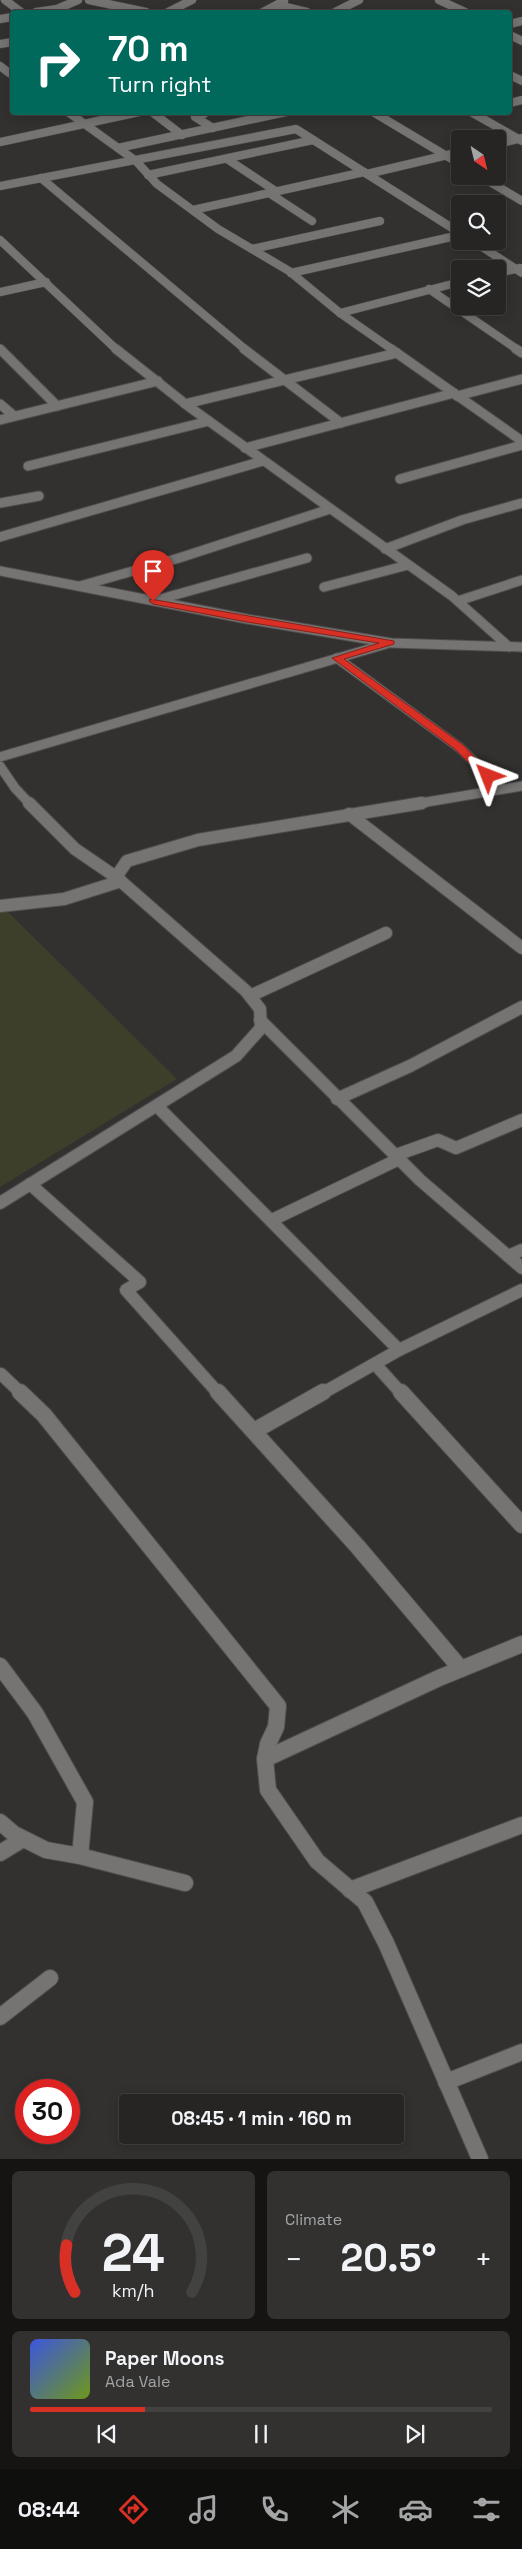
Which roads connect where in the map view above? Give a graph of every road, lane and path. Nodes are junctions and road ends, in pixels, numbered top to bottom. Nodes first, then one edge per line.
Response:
1 (5, 0) edge
2 (78, 0) edge
3 (89, 0) edge
4 (192, 0) edge
5 (270, 0) edge
6 (359, 0) edge
7 (440, 0) edge
8 (282, 3) edge
9 (18, 10) edge
10 (50, 10) edge
11 (136, 10) edge
12 (172, 10) edge
13 (267, 10) edge
14 (301, 10) edge
15 (339, 10) edge
16 (461, 10) edge
17 (72, 115) edge
18 (126, 115) edge
19 (156, 115) edge
20 (201, 115) edge
21 (272, 115) edge
22 (378, 115) edge
23 (477, 115) edge
24 (85, 124) junction
25 (212, 128) junction
26 (182, 135) junction
27 (521, 139) edge
28 (313, 140) junction
29 (0, 142) edge
30 (506, 142) edge
31 (118, 148) junction
32 (451, 154) edge
33 (445, 156) junction
34 (227, 159) junction
35 (451, 159) edge
36 (136, 161) junction
37 (366, 173) junction
38 (148, 175) junction
39 (41, 178) junction
40 (495, 185) edge
41 (0, 186) edge
42 (273, 192) junction
43 (522, 201) edge
44 (193, 210) junction
45 (312, 221) dead end
46 (380, 221) dead end
47 (451, 228) edge
48 (451, 236) edge
49 (0, 240) edge
50 (252, 249) junction
51 (488, 250) edge
52 (520, 270) edge
53 (506, 272) edge
54 (291, 273) junction
55 (46, 282) junction
56 (451, 284) edge
57 (429, 289) junction
58 (0, 292) edge
59 (340, 313) junction
60 (0, 349) edge
61 (397, 353) junction
62 (522, 353) edge
63 (522, 378) edge
64 (284, 380) junction
65 (158, 381) junction
66 (456, 394) junction
67 (0, 404) edge
68 (185, 404) junction
69 (57, 406) junction
70 (14, 416) junction
71 (0, 420) edge
72 (209, 421) junction
73 (341, 423) junction
74 (522, 441) edge
75 (522, 445) edge
76 (245, 448) junction
77 (263, 461) junction
78 (28, 466) dead end
79 (400, 479) dead end
80 (39, 496) dead end
81 (0, 503) edge
82 (522, 503) edge
83 (330, 509) junction
84 (0, 537) edge
85 (385, 549) junction
86 (307, 558) dead end
87 (408, 565) junction
88 (0, 571) edge
89 (522, 580) edge
90 (78, 586) junction
91 (324, 587) dead end
92 (153, 601) junction
93 (458, 601) junction
94 (391, 642) junction
95 (509, 647) junction
96 (522, 647) edge
97 (336, 658) junction
98 (0, 757) edge
99 (0, 766) edge
100 (521, 788) edge
101 (502, 790) junction
102 (349, 814) junction
103 (119, 879) junction
104 (0, 906) edge
105 (386, 933) dead end
106 (522, 948) edge
107 (250, 996) junction
108 (522, 1007) edge
109 (260, 1020) junction
110 (337, 1099) junction
111 (157, 1106) junction
112 (522, 1120) edge
113 (397, 1157) junction
114 (30, 1184) junction
115 (0, 1203) edge
116 (272, 1220) junction
117 (522, 1250) edge
118 (508, 1256) junction
119 (522, 1268) edge
120 (522, 1290) edge
121 (399, 1350) junction
122 (375, 1364) junction
123 (0, 1374) edge
124 (254, 1431) junction
125 (522, 1525) edge
126 (522, 1644) edge
127 (0, 1666) edge
128 (461, 1669) junction
129 (265, 1759) junction
130 (0, 1822) edge
131 (522, 1825) edge
132 (23, 1839) junction
133 (0, 1853) edge
134 (80, 1856) junction
135 (185, 1884) dead end
136 (350, 1890) junction
137 (50, 1978) dead end
138 (0, 2017) edge
139 (522, 2052) edge
140 (446, 2082) junction
141 (480, 2159) edge

1 - 9 street
2 - 10 street
3 - 11 street
4 - 12 street
5 - 8 street
6 - 15 street
7 - 16 street
8 - 13 street
8 - 14 street
17 - 24 street
18 - 24 street
19 - 26 street
20 - 25 street
21 - 25 street
22 - 33 street
23 - 27 street
24 - 29 street
24 - 31 street
25 - 26 street
26 - 31 street
27 - 30 street
28 - 34 street
28 - 36 street
28 - 37 street
31 - 36 street
32 - 33 street
33 - 35 street
33 - 37 street
34 - 38 street
34 - 42 street
36 - 38 street
36 - 39 street
37 - 42 street
37 - 47 street
38 - 44 street
39 - 41 street
39 - 64 street
40 - 43 street
42 - 44 street
42 - 45 street
44 - 50 street
46 - 50 street
48 - 54 street
49 - 55 street
50 - 54 street
51 - 52 street
52 - 53 street
54 - 59 street
55 - 58 street
55 - 65 street
56 - 57 street
57 - 59 street
57 - 62 street
59 - 61 street
60 - 69 street
61 - 64 street
61 - 66 street
63 - 66 street
64 - 68 street
64 - 73 street
65 - 68 street
65 - 69 street
66 - 73 street
66 - 74 street
67 - 70 street
68 - 72 street
69 - 70 street
70 - 71 street
72 - 76 street
72 - 78 street
73 - 76 street
75 - 79 street
76 - 77 street
77 - 83 street
77 - 84 street
80 - 81 street
82 - 85 street
83 - 85 street
83 - 90 street
85 - 87 street
86 - 92 street
87 - 91 street
87 - 93 street
88 - 90 street
89 - 93 street
90 - 92 street
92 - 94 street
93 - 95 street
94 - 95 street
94 - 97 street
95 - 96 street
97 - 98 street
97 - 101 street
99 - 103 street
100 - 101 street
101 - 102 street
102 - 103 street
102 - 106 street
103 - 104 street
103 - 107 street
105 - 107 street
107 - 109 street
108 - 110 street
109 - 110 street
109 - 111 street
110 - 113 street
111 - 114 street
111 - 116 street
112 - 113 street
113 - 116 street
113 - 118 street
114 - 115 street
114 - 124 street
116 - 121 street
117 - 118 street
118 - 119 street
120 - 121 street
121 - 122 street
122 - 124 street
122 - 125 street
123 - 129 street
124 - 128 street
126 - 128 street
127 - 134 street
128 - 129 street
129 - 136 street
130 - 132 street
131 - 136 street
132 - 133 street
132 - 134 street
134 - 135 street
136 - 140 street
137 - 138 street
139 - 140 street
140 - 141 street

